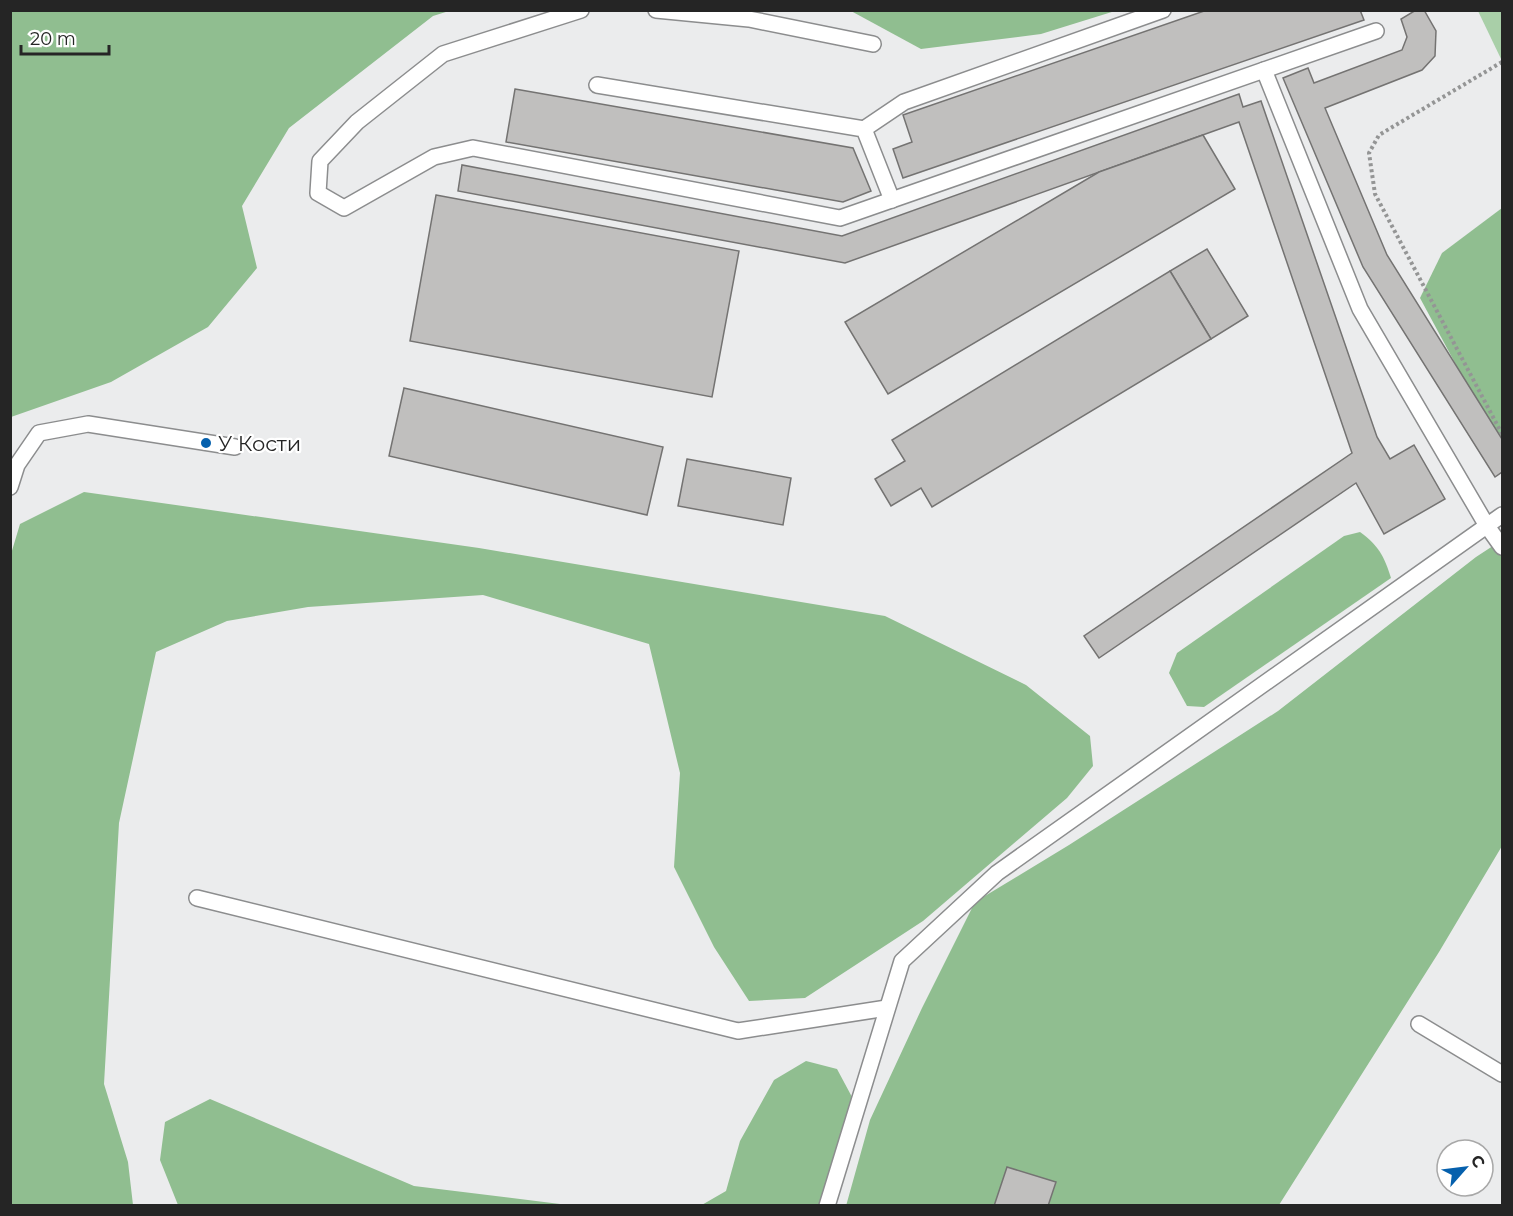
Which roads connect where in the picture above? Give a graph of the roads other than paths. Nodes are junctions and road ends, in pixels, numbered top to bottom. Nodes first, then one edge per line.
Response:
1 (581, 10) edge
2 (656, 10) edge
3 (1163, 10) edge
4 (1376, 31) dead end
5 (873, 44) dead end
6 (1263, 70) junction
7 (597, 85) dead end
8 (864, 129) junction
9 (892, 200) junction
10 (235, 447) dead end
11 (10, 487) edge
12 (1503, 515) edge
13 (1487, 526) junction
14 (1503, 548) edge
15 (197, 898) dead end
16 (887, 1008) junction
17 (1419, 1024) dead end
18 (1503, 1074) edge
19 (827, 1206) edge

1 - 9 lane
2 - 5 lane
3 - 8 lane
4 - 6 lane
6 - 9 lane
6 - 13 lane
7 - 8 lane
8 - 9 lane
10 - 11 lane
12 - 13 lane
13 - 14 lane
13 - 16 lane
15 - 16 lane
16 - 19 lane
17 - 18 lane

